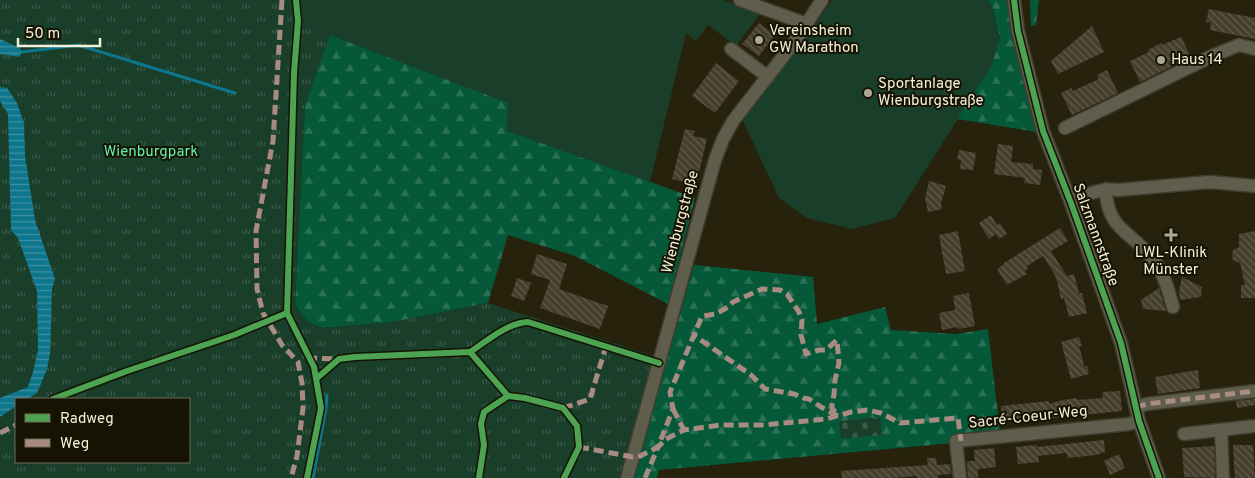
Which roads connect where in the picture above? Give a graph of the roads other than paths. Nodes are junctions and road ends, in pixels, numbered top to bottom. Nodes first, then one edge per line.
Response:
1 (740, 0) edge
2 (822, 0) edge
3 (1014, 0) edge
4 (807, 24) junction
5 (731, 48) dead end
6 (1255, 49) edge
7 (768, 77) junction
8 (1064, 128) dead end
9 (1255, 186) edge
10 (1106, 188) junction
11 (1071, 202) junction
12 (1173, 307) dead end
13 (1255, 391) edge
14 (1136, 407) junction
15 (1139, 421) junction
16 (1255, 426) edge
17 (1220, 430) junction
18 (1184, 434) dead end
19 (626, 478) edge
20 (960, 478) edge
21 (1159, 478) edge
22 (1223, 478) edge

1 - 4 street
2 - 4 street, Wienburgstraße
3 - 11 street, Salzmannstraße
4 - 7 street, Wienburgstraße
5 - 7 street
6 - 8 street
7 - 19 street, Wienburgstraße
9 - 10 street
10 - 11 street
10 - 12 street
11 - 14 street, Salzmannstraße
13 - 14 street
14 - 15 street, Salzmannstraße
15 - 20 street, Sacré-Coeur-Weg
15 - 21 street, Salzmannstraße
16 - 17 street
17 - 18 street
17 - 22 street

